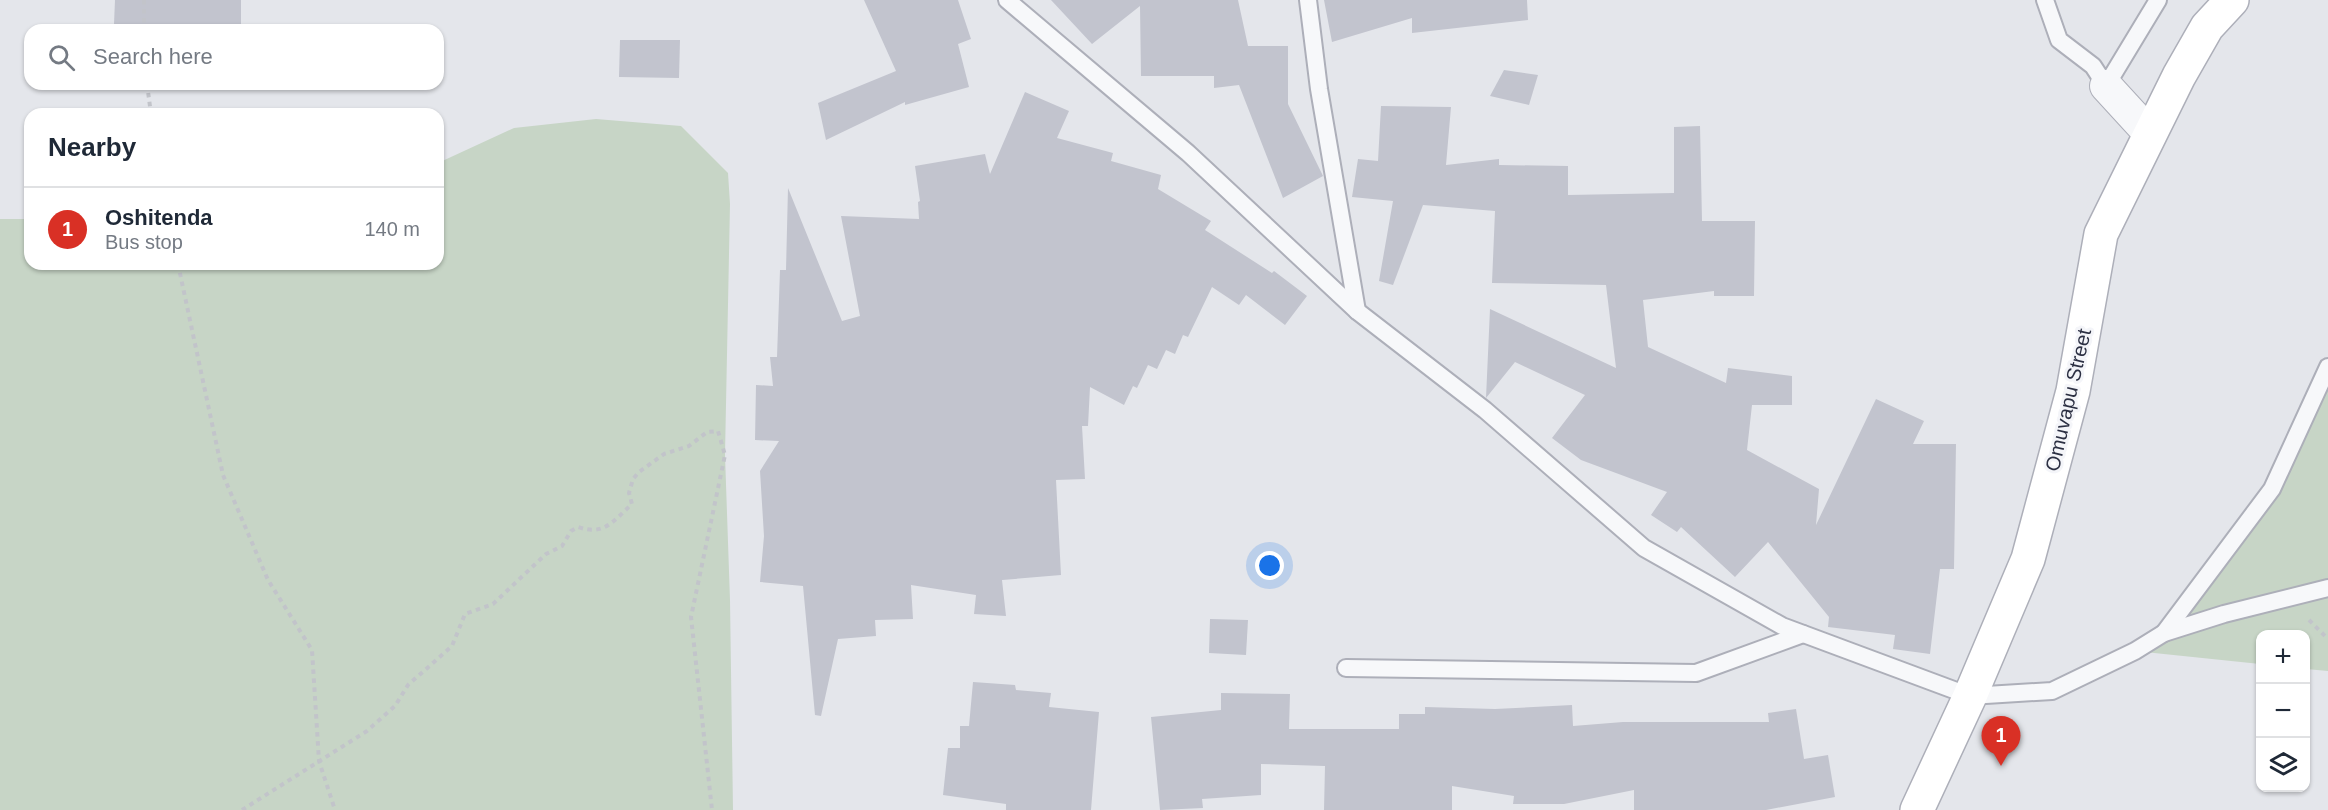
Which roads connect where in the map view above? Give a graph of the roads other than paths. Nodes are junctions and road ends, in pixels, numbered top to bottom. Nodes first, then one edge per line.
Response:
1 (1007, 0) edge
2 (1308, 0) edge
3 (2045, 0) edge
4 (2158, 0) edge
5 (2232, 0) edge
6 (2106, 86) junction
7 (2150, 134) junction
8 (1357, 311) junction
9 (2328, 367) edge
10 (2328, 588) edge
11 (2164, 633) junction
12 (1803, 634) junction
13 (1346, 668) dead end
14 (1970, 696) junction
15 (1917, 810) edge

1 - 8 lane
2 - 8 lane
3 - 6 lane
4 - 6 lane
5 - 7 street, Omuvapu Street
6 - 7 street
7 - 14 street, Omuvapu Street
8 - 12 lane
9 - 11 lane
10 - 11 lane
11 - 14 lane
12 - 13 lane
12 - 14 lane
14 - 15 street, Omuvapu Street

